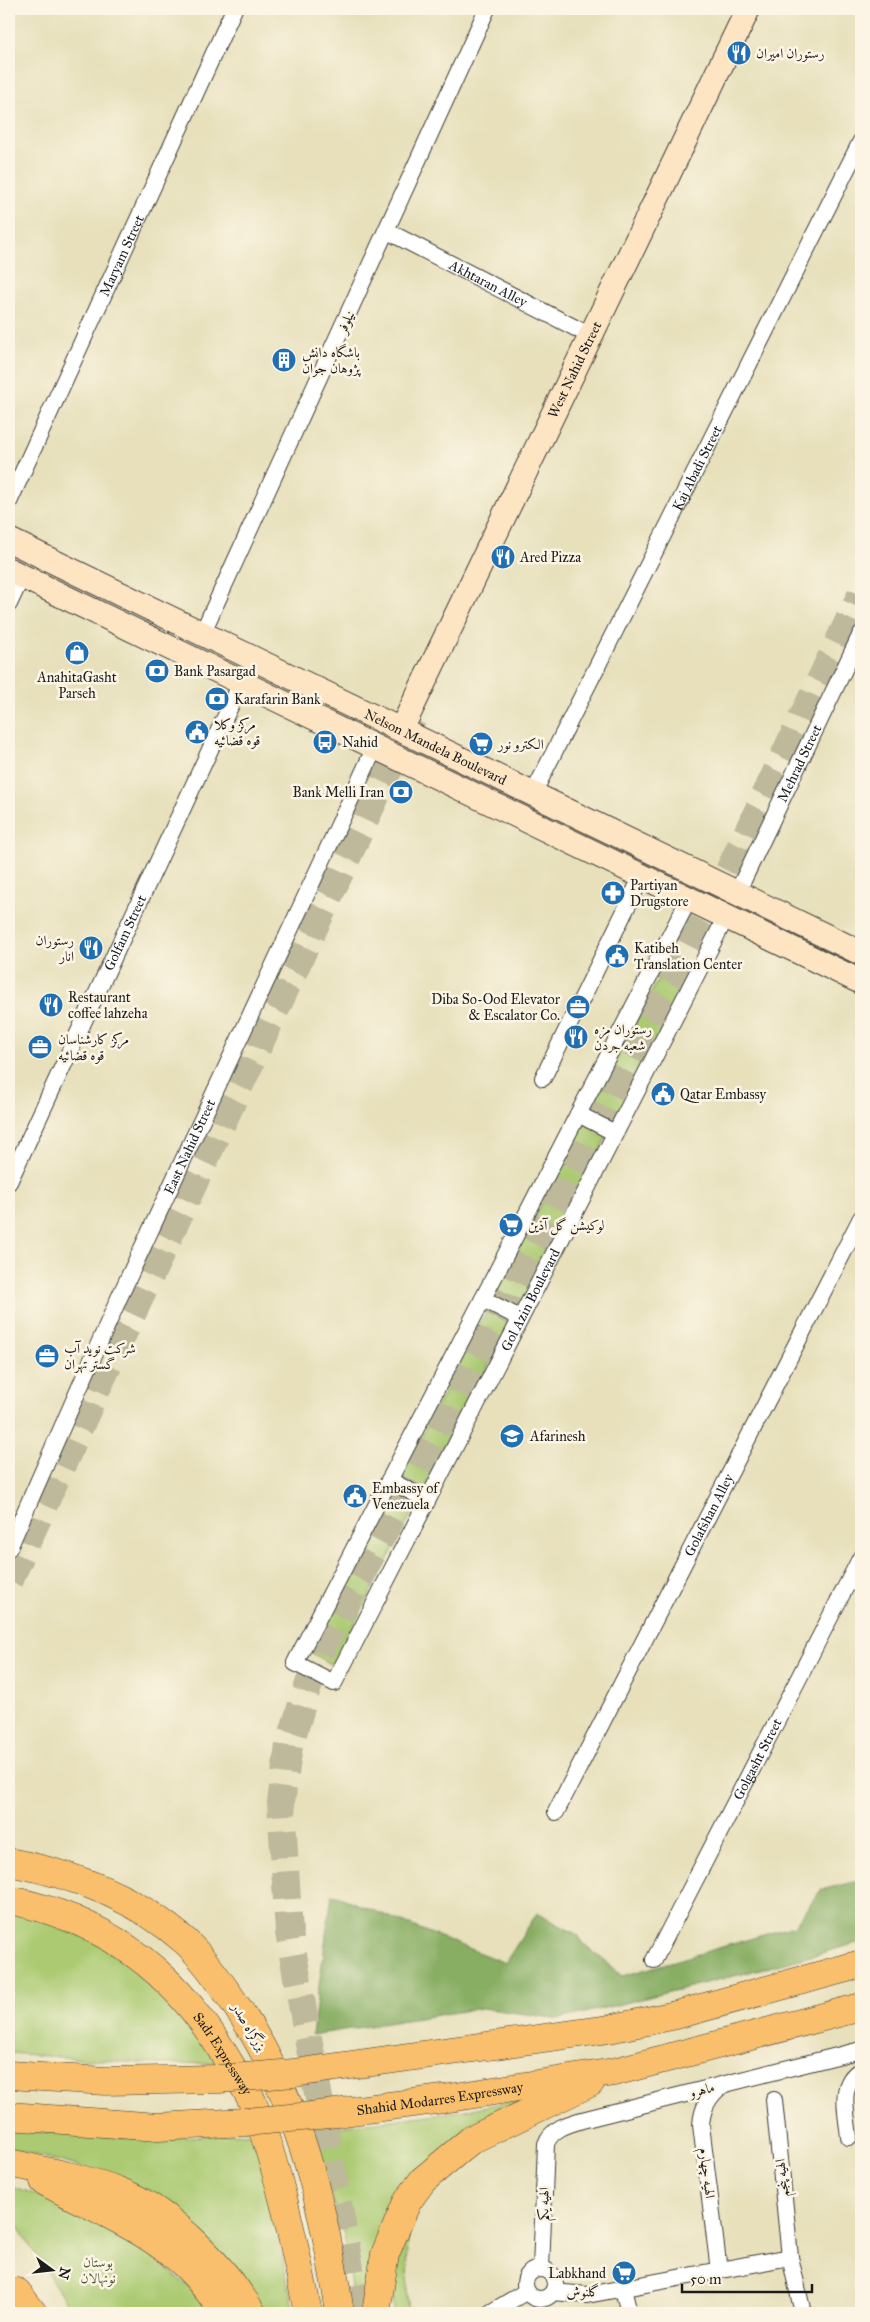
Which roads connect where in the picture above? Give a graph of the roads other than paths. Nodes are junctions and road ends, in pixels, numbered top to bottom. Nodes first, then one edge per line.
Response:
1 (234, 9) edge
2 (487, 9) edge
3 (748, 9) edge
4 (861, 141) edge
5 (387, 231) junction
6 (589, 335) junction
7 (9, 502) edge
8 (9, 540) edge
9 (15, 573) edge
10 (9, 604) edge
11 (202, 634) junction
12 (861, 634) edge
13 (241, 683) junction
14 (401, 730) junction
15 (376, 748) junction
16 (533, 794) junction
17 (642, 876) junction
18 (737, 893) junction
19 (689, 899) junction
20 (726, 917) junction
21 (861, 953) edge
22 (861, 982) edge
23 (542, 1078) dead end
24 (578, 1114) junction
25 (615, 1134) junction
26 (9, 1182) edge
27 (861, 1218) edge
28 (482, 1299) junction
29 (520, 1318) junction
30 (389, 1480) junction
31 (427, 1500) junction
32 (9, 1548) edge
33 (861, 1557) edge
34 (556, 1812) dead end
35 (9, 1862) edge
36 (9, 1900) edge
37 (654, 1960) dead end
38 (861, 1964) edge
39 (861, 2007) edge
40 (861, 2050) edge
41 (861, 2070) edge
42 (614, 2072) junction
43 (15, 2075) edge
44 (724, 2085) junction
45 (774, 2100) dead end
46 (9, 2116) edge
47 (849, 2137) dead end
48 (547, 2140) joint
49 (13, 2164) edge
50 (790, 2257) junction
51 (541, 2269) junction
52 (719, 2271) junction
53 (623, 2290) junction
54 (527, 2292) junction
55 (553, 2292) junction
56 (799, 2312) edge
57 (226, 2313) edge
58 (252, 2313) edge
59 (308, 2313) edge
60 (340, 2313) edge
61 (376, 2313) edge
62 (490, 2313) edge
63 (629, 2313) edge

1 - 7 street, Maryam Street
2 - 5 street, نیلوفر
3 - 6 main road, West Nahid Street
4 - 16 street, Kaj Abadi Street
5 - 6 street, Akhtaran Alley
5 - 11 street, نیلوفر
6 - 14 main road, West Nahid Street
8 - 11 main road, Nelson Mandela Boulevard
9 - 10 street
9 - 13 main road, Nelson Mandela Boulevard
11 - 14 main road, Nelson Mandela Boulevard
12 - 18 street, Mehrad Street
13 - 15 main road, Nelson Mandela Boulevard
13 - 26 street, Golfam Street
14 - 16 main road, Nelson Mandela Boulevard
15 - 17 main road, Nelson Mandela Boulevard
15 - 32 street, East Nahid Street
16 - 18 main road, Nelson Mandela Boulevard
17 - 19 main road, Nelson Mandela Boulevard
17 - 23 street
18 - 21 main road, Nelson Mandela Boulevard
19 - 20 main road, Nelson Mandela Boulevard
19 - 24 street
20 - 22 main road, Nelson Mandela Boulevard
20 - 25 street, Gol Azin Boulevard
24 - 25 street
24 - 28 street
25 - 29 street, Gol Azin Boulevard
27 - 34 street, Golafshan Alley
28 - 29 street
28 - 30 street
29 - 31 street, Gol Azin Boulevard
30 - 31 street
30 - 31 street, Gol Azin Boulevard
33 - 37 street, Golgasht Street
35 - 60 highway, بزرگراه صدر
36 - 59 highway, Sadr Expressway
38 - 43 highway, bridge
39 - 42 highway, Shahid Modarres Expressway
40 - 44 street, ماهرو
41 - 47 street
42 - 46 highway, Shahid Modarres Expressway, bridge
42 - 61 highway
44 - 48 street, ماهرو
44 - 52 street, الهیه چهارم
45 - 50 street, الهیه پنجم
48 - 51 street, الهیه یکم
49 - 57 highway
49 - 58 highway
50 - 52 street, گلنوش
50 - 56 street, الهیه پنجم
51 - 54 street
51 - 55 street
52 - 53 street, گلنوش
53 - 55 street, گلنوش
53 - 63 street
54 - 55 street
54 - 62 street

